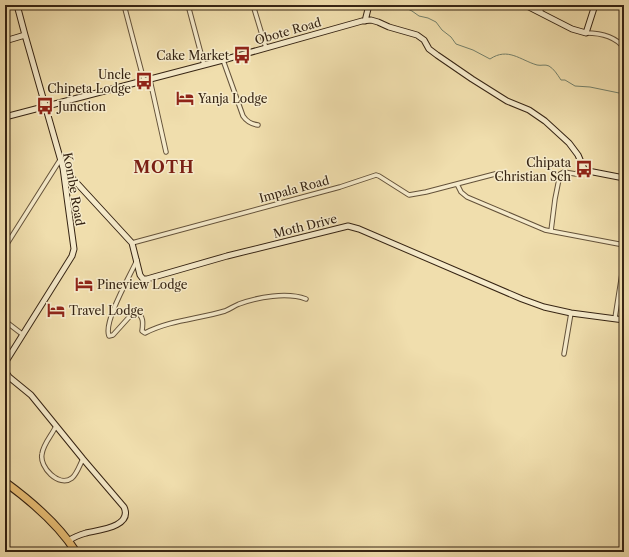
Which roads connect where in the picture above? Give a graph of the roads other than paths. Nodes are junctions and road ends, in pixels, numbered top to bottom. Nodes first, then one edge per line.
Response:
1 (17, 5) edge
2 (124, 5) edge
3 (188, 5) edge
4 (253, 5) edge
5 (370, 5) edge
6 (525, 5) edge
7 (543, 5) edge
8 (595, 5) edge
9 (540, 12) junction
10 (365, 21) junction
11 (586, 33) junction
12 (25, 35) junction
13 (5, 40) edge
14 (266, 48) junction
15 (624, 48) edge
16 (223, 60) junction
17 (204, 65) junction
18 (147, 80) junction
19 (46, 106) junction
20 (5, 117) edge
21 (258, 126) dead end
22 (166, 152) dead end
23 (60, 160) junction
24 (583, 166) junction
25 (63, 168) junction
26 (516, 178) dead end
27 (624, 178) edge
28 (456, 184) junction
29 (551, 231) junction
30 (132, 243) junction
31 (624, 245) edge
32 (5, 247) edge
33 (137, 259) junction
34 (624, 261) edge
35 (306, 300) dead end
36 (571, 313) junction
37 (615, 318) junction
38 (624, 320) edge
39 (5, 321) edge
40 (22, 334) junction
41 (564, 354) dead end
42 (5, 363) edge
43 (5, 371) edge
44 (56, 426) junction
45 (82, 459) junction
46 (5, 482) edge
47 (68, 541) junction
48 (76, 552) edge

1 - 12 street, Kombe Road
2 - 18 street
3 - 17 street
4 - 14 street
5 - 10 street
6 - 9 street
7 - 9 street
8 - 11 street
9 - 11 street
10 - 14 street, Obote Road
10 - 24 street, Obote Road
11 - 15 street
12 - 13 street
12 - 19 street, Kombe Road
14 - 16 street, Obote Road
16 - 17 street, Obote Road
16 - 21 street
17 - 18 street, Obote Road
18 - 19 street, Obote Road
18 - 22 street
19 - 20 street, Obote Road
19 - 23 street, Kombe Road
23 - 25 street, Kombe Road
23 - 32 street
24 - 27 street
24 - 29 street
25 - 30 street, Moth Drive
25 - 40 street, Kombe Road
26 - 28 street, Impala Road
28 - 29 street
28 - 30 street, Impala Road
29 - 31 street
30 - 33 street, Moth Drive
33 - 35 street
33 - 36 street, Moth Drive
34 - 37 street
36 - 37 street, Moth Drive
36 - 41 street
37 - 38 street, Moth Drive
39 - 40 street
40 - 42 street, Kombe Road
43 - 44 street
44 - 45 street
44 - 45 street
45 - 47 street
46 - 47 highway
47 - 48 highway

